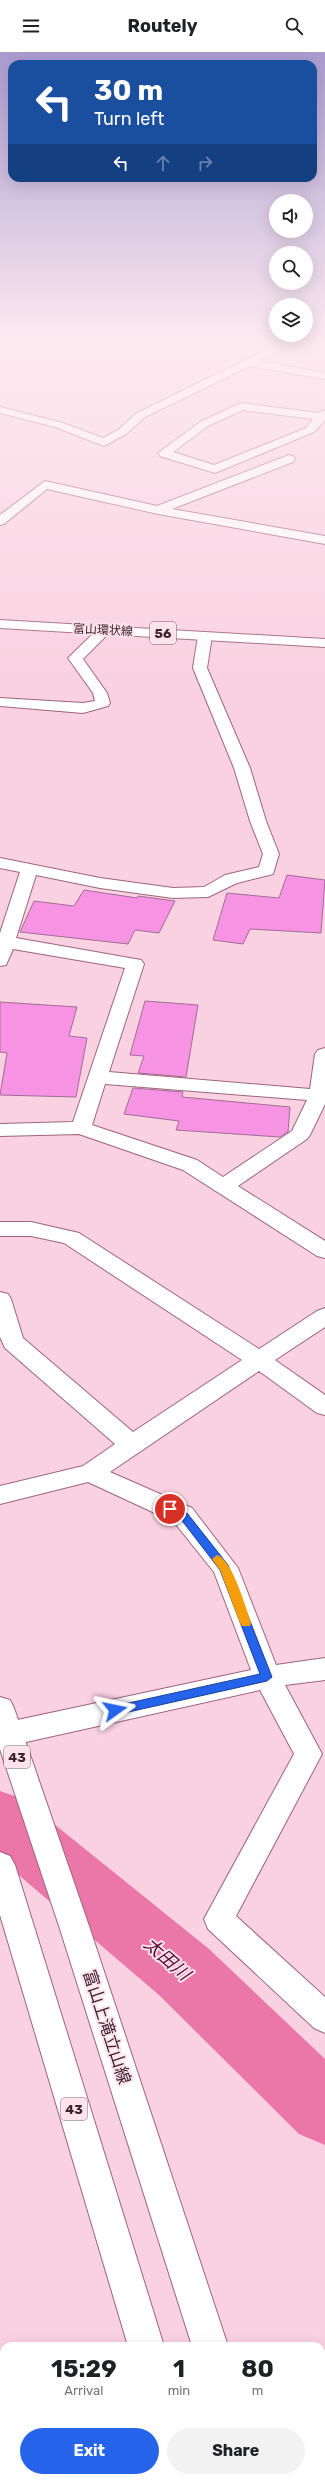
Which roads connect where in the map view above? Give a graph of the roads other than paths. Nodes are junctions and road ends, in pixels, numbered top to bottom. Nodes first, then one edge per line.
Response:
1 (168, 454) edge
2 (251, 454) edge
3 (289, 459) dead end
4 (158, 510) junction
5 (0, 521) edge
6 (325, 540) edge
7 (0, 624) edge
8 (105, 630) junction
9 (205, 636) junction
10 (325, 643) edge
11 (0, 702) edge
12 (0, 863) edge
13 (29, 869) junction
14 (6, 942) junction
15 (0, 961) edge
16 (325, 1054) edge
17 (98, 1077) junction
18 (322, 1096) edge
19 (82, 1128) junction
20 (0, 1130) edge
21 (224, 1186) junction
22 (0, 1229) edge
23 (325, 1251) edge
24 (0, 1299) edge
25 (325, 1316) edge
26 (259, 1360) junction
27 (325, 1407) edge
28 (132, 1445) junction
29 (90, 1473) junction
30 (0, 1495) edge
31 (325, 1669) edge
32 (267, 1677) junction
33 (0, 1708) edge
34 (8, 1734) junction
35 (1, 1868) edge
36 (325, 2018) edge
37 (145, 2342) edge
38 (209, 2342) edge

1 - 2 street
3 - 4 street
4 - 5 street
4 - 6 street
7 - 8 street, 富山環状線 / 56
8 - 9 street, 富山環状線 / 56
8 - 11 street
9 - 10 street, 富山環状線 / 56
9 - 13 street
12 - 13 street
13 - 14 street
14 - 15 street
14 - 17 street
16 - 18 street
17 - 18 street
17 - 19 street
18 - 21 street
19 - 20 street
19 - 21 street
21 - 23 street
22 - 26 street
24 - 28 street
25 - 26 street
26 - 27 street
26 - 28 street
28 - 29 street
29 - 30 street
29 - 32 street
31 - 32 street
32 - 34 street
32 - 36 street
33 - 34 street, 富山上滝立山線 / 43
34 - 38 street, 富山上滝立山線 / 43
35 - 37 street, 43

